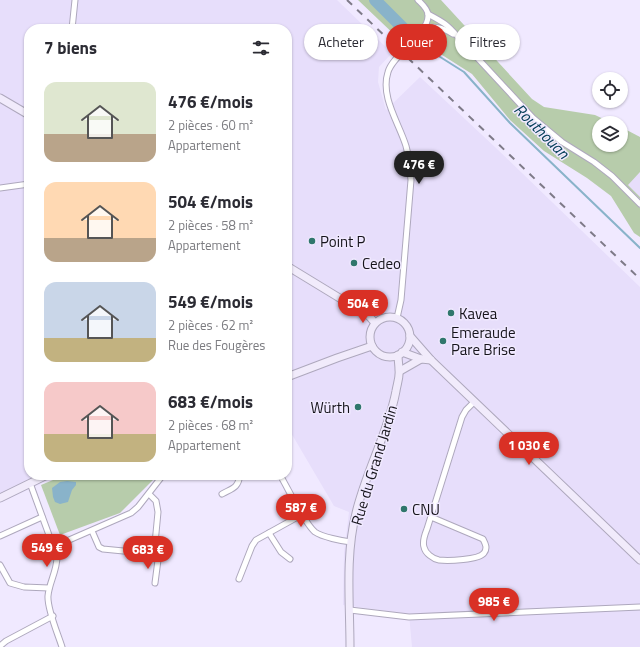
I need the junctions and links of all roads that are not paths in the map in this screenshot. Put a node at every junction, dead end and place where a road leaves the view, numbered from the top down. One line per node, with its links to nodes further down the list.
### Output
1 (75, 0): 4 (street)
2 (418, 0): 3 (street)
3 (428, 14): 5 (street); 6 (street)
4 (73, 24)
5 (425, 24)
6 (455, 33)
7 (395, 60): 15 (street)
8 (479, 60): 13 (street)
9 (0, 98): 10 (street)
10 (24, 112)
11 (24, 185): 12 (street)
12 (0, 188)
13 (640, 204)
14 (292, 269): 16 (street)
15 (397, 318): 16 (street); 17 (street)
16 (375, 322): 18 (street)
17 (410, 336): 19 (street); 21 (street)
18 (372, 346): 19 (street); 23 (street)
19 (400, 354): 20 (street); 22 (street, Rue du Grand Jardin)
20 (421, 358): 21 (street); 22 (street)
21 (431, 360): 24 (street)
22 (400, 371): 39 (street, Rue du Grand Jardin)
23 (292, 375)
24 (474, 402): 35 (street); 43 (street)
25 (36, 480): 29 (street)
26 (159, 480): 30 (street)
27 (239, 480): 31 (street)
28 (283, 480): 33 (street)
29 (30, 483): 32 (street); 34 (street)
30 (149, 494): 36 (street); 41 (street)
31 (222, 494)
32 (0, 498)
33 (303, 514): 37 (street); 39 (street)
34 (42, 517): 38 (street); 40 (street)
35 (431, 517): 35 (street)
36 (92, 530): 40 (street); 41 (street)
37 (269, 533): 42 (street); 45 (street)
38 (0, 536)
39 (351, 542): 49 (street, Rue du Grand Jardin)
40 (53, 547): 47 (street)
41 (154, 554): 46 (street)
42 (290, 559)
43 (640, 560)
44 (0, 565): 47 (street)
45 (239, 579)
46 (155, 582)
47 (49, 588): 50 (street)
48 (640, 607): 49 (street)
49 (350, 610): 53 (street, Rue du Grand Jardin)
50 (52, 616): 51 (street); 52 (street)
51 (0, 646)
52 (62, 647)
53 (350, 647)

